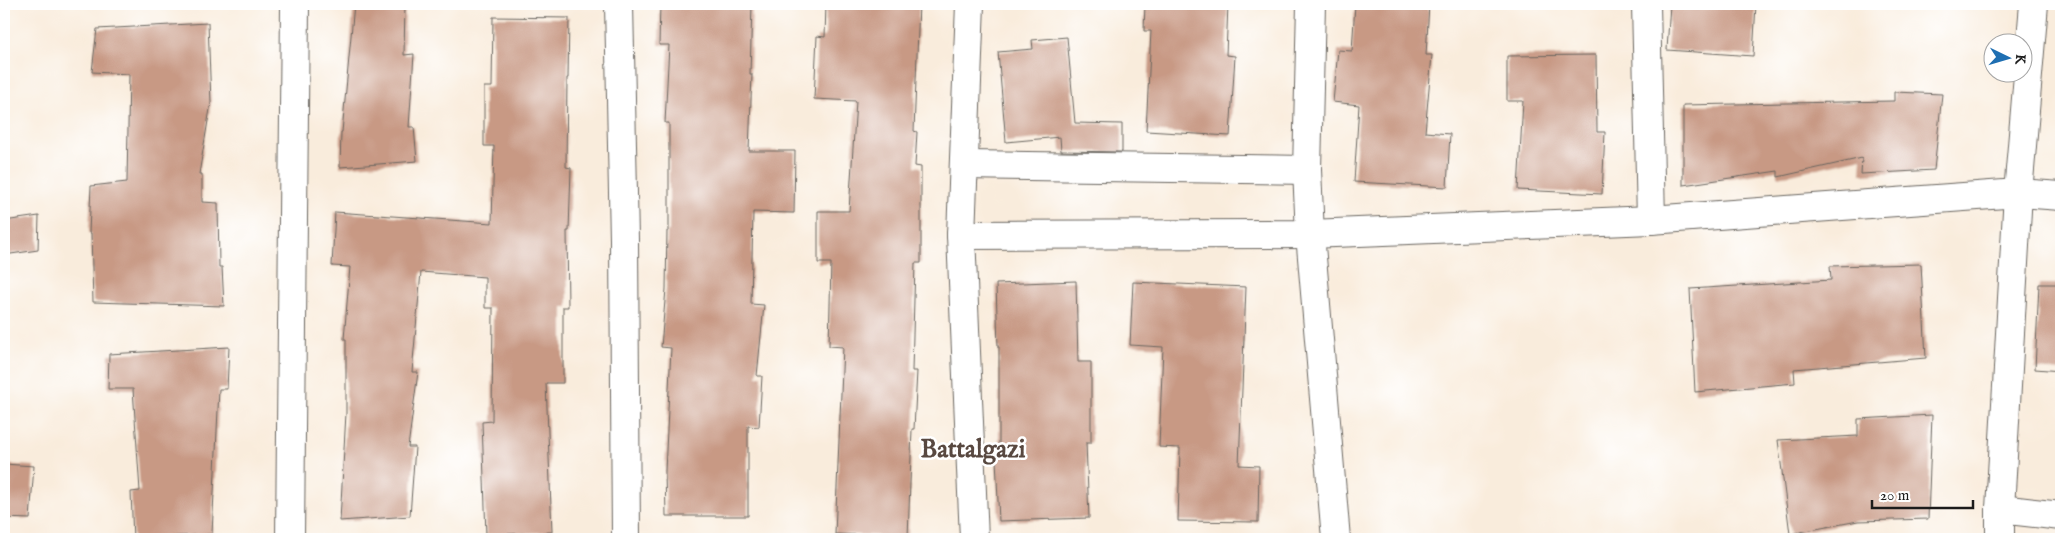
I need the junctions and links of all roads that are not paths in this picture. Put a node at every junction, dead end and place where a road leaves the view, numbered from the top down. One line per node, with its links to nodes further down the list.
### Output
1 (295, 4): 16 (street)
2 (619, 4): 17 (street)
3 (970, 4): 7 (street)
4 (1310, 4): 8 (street)
5 (1646, 4): 11 (street)
6 (2034, 4): 9 (street)
7 (964, 165): 8 (street); 13 (street)
8 (1307, 170): 12 (street)
9 (2018, 193): 10 (street); 11 (street); 14 (street)
10 (2061, 196)
11 (1651, 220): 12 (street)
12 (1310, 234): 13 (street); 19 (street)
13 (961, 235): 18 (street)
14 (2000, 509): 15 (street); 20 (street)
15 (2061, 516)
16 (290, 539)
17 (626, 539)
18 (974, 539)
19 (1336, 539)
20 (2000, 539)

